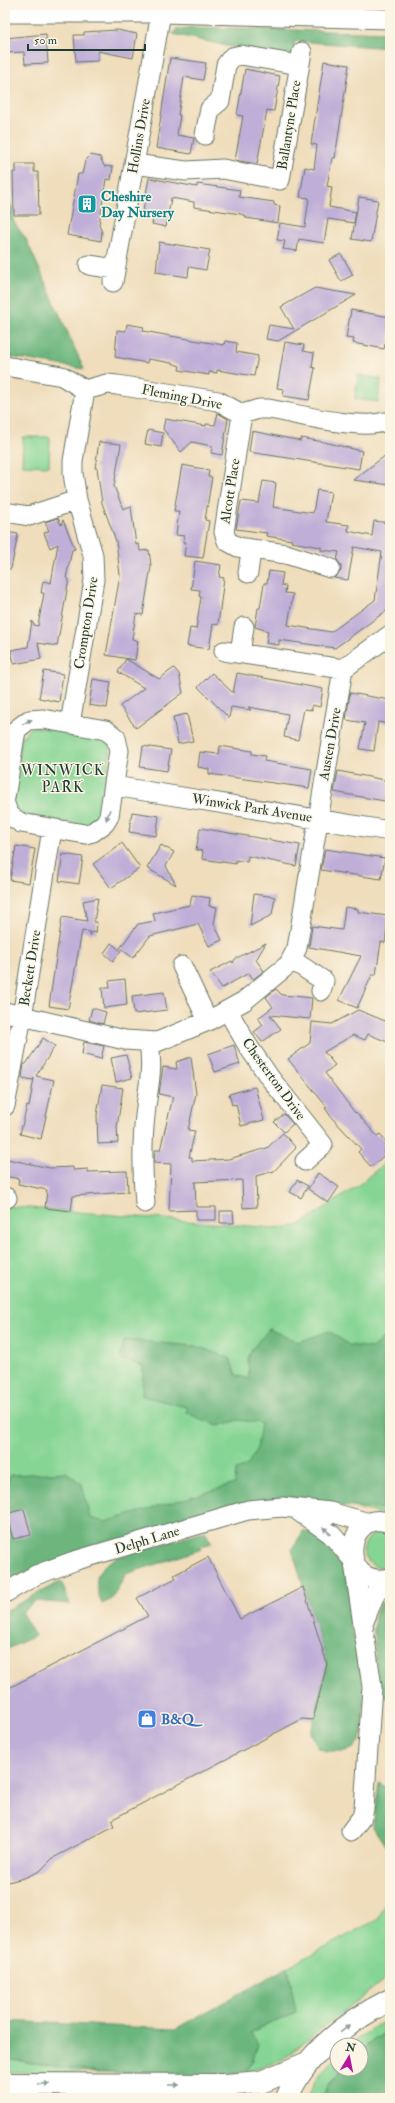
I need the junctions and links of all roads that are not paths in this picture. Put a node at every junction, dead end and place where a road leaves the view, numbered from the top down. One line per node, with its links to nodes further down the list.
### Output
1 (161, 13): 2 (street); 3 (street); 5 (street, Hollins Drive)
2 (5, 14)
3 (390, 19)
4 (205, 135): 5 (street, Ballantyne Place)
5 (134, 164): 6 (street, Hollins Drive)
6 (89, 265)
7 (5, 369): 8 (street)
8 (85, 390): 9 (street, Fleming Drive); 11 (street, Crompton Drive)
9 (242, 414): 10 (street, Fleming Drive); 13 (street, Alcott Place)
10 (388, 421)
11 (77, 500): 12 (street); 19 (street, Crompton Drive)
12 (5, 512)
13 (251, 550): 14 (street, Alcott Place); 15 (street)
14 (330, 568)
15 (248, 573)
16 (244, 626): 18 (street)
17 (387, 644): 18 (street)
18 (343, 669): 24 (street, Austen Drive)
19 (70, 724): 20 (street, one-way to 19); 21 (street)
20 (7, 769): 22 (street)
21 (114, 786): 24 (street, Winwick Park Avenue); 25 (street, one-way to 25)
22 (5, 798)
23 (5, 804): 25 (street)
24 (317, 819): 26 (street, Winwick Park Avenue); 27 (street)
25 (52, 829): 31 (street, Beckett Drive)
26 (390, 831)
27 (292, 960): 29 (street); 30 (street)
28 (181, 964): 32 (street)
29 (325, 982)
30 (228, 1012): 32 (street); 35 (street, Chesterton Drive)
31 (13, 1014): 33 (street); 34 (street, Beckett Drive)
32 (208, 1021): 33 (street)
33 (149, 1043): 36 (street)
34 (5, 1106)
35 (305, 1160)
36 (145, 1203)
37 (295, 1509): 38 (street, Delph Lane); 40 (street, one-way to 37); 42 (street, Delph Lane)
38 (369, 1523): 39 (street, Delph Lane); 40 (street)
39 (390, 1523)
40 (354, 1561): 41 (street); 43 (street)
41 (389, 1579): 43 (street)
42 (5, 1593)
43 (363, 1624): 44 (street)
44 (351, 1831)
45 (390, 2000): 46 (highway, one-way to 45)
46 (305, 2064): 47 (highway, one-way to 46); 48 (highway)
47 (5, 2084)
48 (286, 2098)

